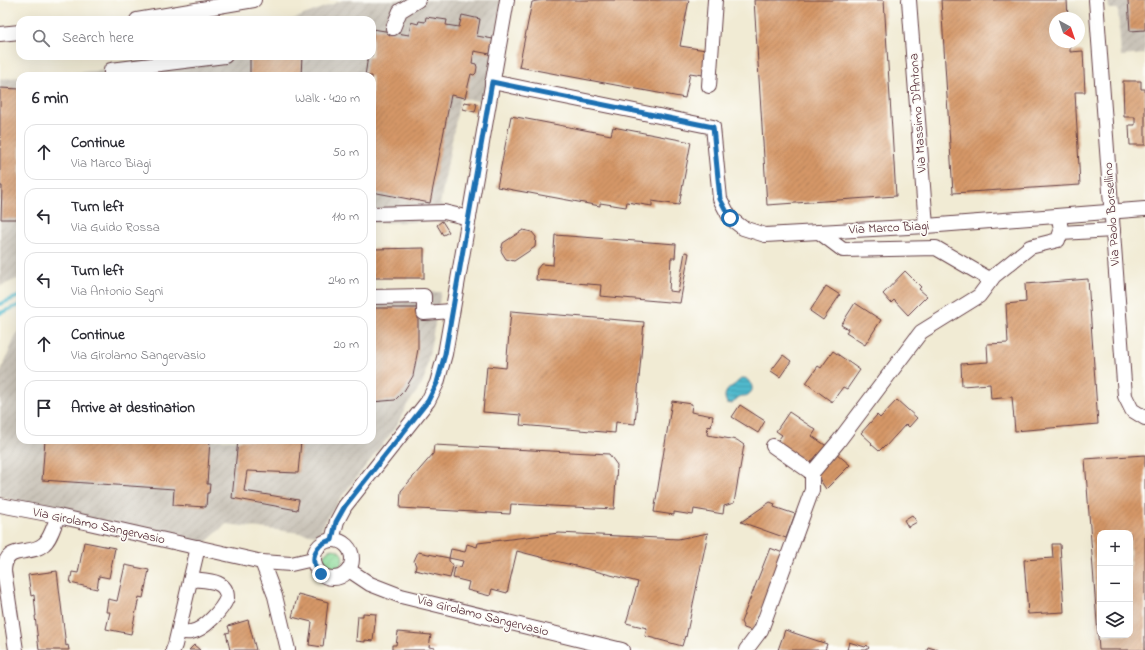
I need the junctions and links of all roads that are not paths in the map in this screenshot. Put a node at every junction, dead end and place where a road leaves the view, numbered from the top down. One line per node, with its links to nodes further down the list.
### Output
1 (254, 0): 7 (street)
2 (418, 0): 8 (street)
3 (507, 0): 13 (street)
4 (715, 0): 14 (street)
5 (909, 0): 20 (street, Via Massimo D'Antona)
6 (1096, 0): 16 (street, Via Paolo Borsellino)
7 (160, 16)
8 (393, 28)
9 (16, 32): 10 (street)
10 (0, 34)
11 (192, 60): 12 (street)
12 (111, 72)
13 (492, 82): 19 (street); 22 (street, Via Marco Biagi)
14 (709, 86)
15 (1145, 210): 16 (street, Via Marco Biagi)
16 (1112, 212): 18 (street, Via Marco Biagi); 21 (street, Via Paolo Borsellino)
17 (376, 214): 19 (street)
18 (1059, 216): 20 (street, Via Marco Biagi); 23 (street)
19 (469, 218): 26 (street)
20 (926, 226): 22 (street, Via Marco Biagi)
21 (1113, 230): 23 (street); 27 (street, Via Paolo Borsellino)
22 (820, 232): 24 (street)
23 (1061, 233): 24 (street)
24 (991, 280): 29 (street)
25 (376, 297): 26 (street)
26 (452, 311): 32 (street)
27 (1145, 418)
28 (773, 446): 29 (street)
29 (812, 473): 45 (street)
30 (0, 505): 31 (street, Via Girolamo Sangervasio)
31 (58, 516): 33 (street, Via Girolamo Sangervasio); 41 (street)
32 (332, 540): 34 (street); 37 (street)
33 (198, 547): 35 (street, Via Girolamo Sangervasio); 38 (street)
34 (313, 559): 36 (street, Via Girolamo Sangervasio); 37 (street)
35 (262, 562): 36 (street, Via Girolamo Sangervasio); 39 (street)
36 (281, 564): 39 (street)
37 (349, 570): 44 (street, Via Girolamo Sangervasio)
38 (190, 579): 40 (street); 40 (street)
39 (274, 596): 43 (street)
40 (179, 631): 42 (street)
41 (16, 650)
42 (173, 650)
43 (288, 650)
44 (622, 650)
45 (746, 650)

